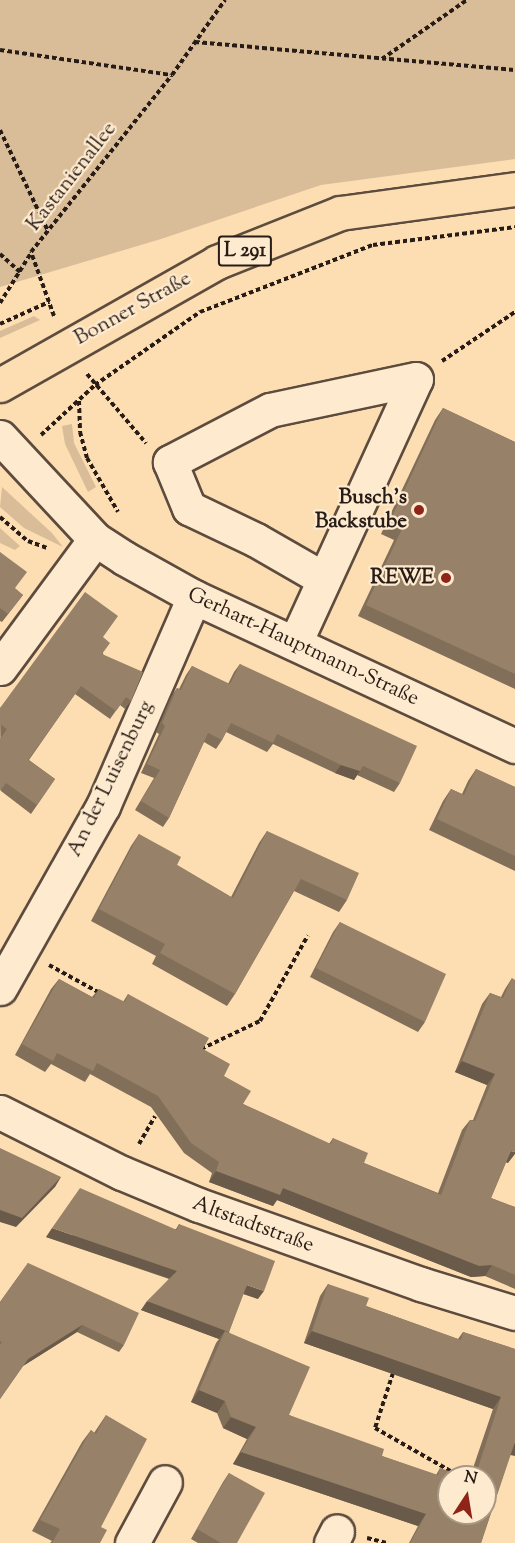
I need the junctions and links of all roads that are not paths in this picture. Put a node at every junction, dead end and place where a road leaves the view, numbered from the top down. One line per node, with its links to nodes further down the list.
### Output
1 (515, 189): 2 (main road, Bonner Straße / L 291)
2 (0, 385)
3 (8, 447): 4 (street, Gerhart-Hauptmann-Straße)
4 (95, 539): 6 (street, Gerhart-Hauptmann-Straße); 8 (street)
5 (322, 578): 5 (street); 7 (street)
6 (194, 597): 7 (street, Gerhart-Hauptmann-Straße); 10 (street, An der Luisenburg)
7 (295, 643): 9 (street, Gerhart-Hauptmann-Straße)
8 (0, 668)
9 (515, 746)
10 (0, 988)
11 (0, 1112): 12 (street, Altstadtstraße)
12 (515, 1313)
13 (165, 1482): 14 (street)
14 (132, 1543)

